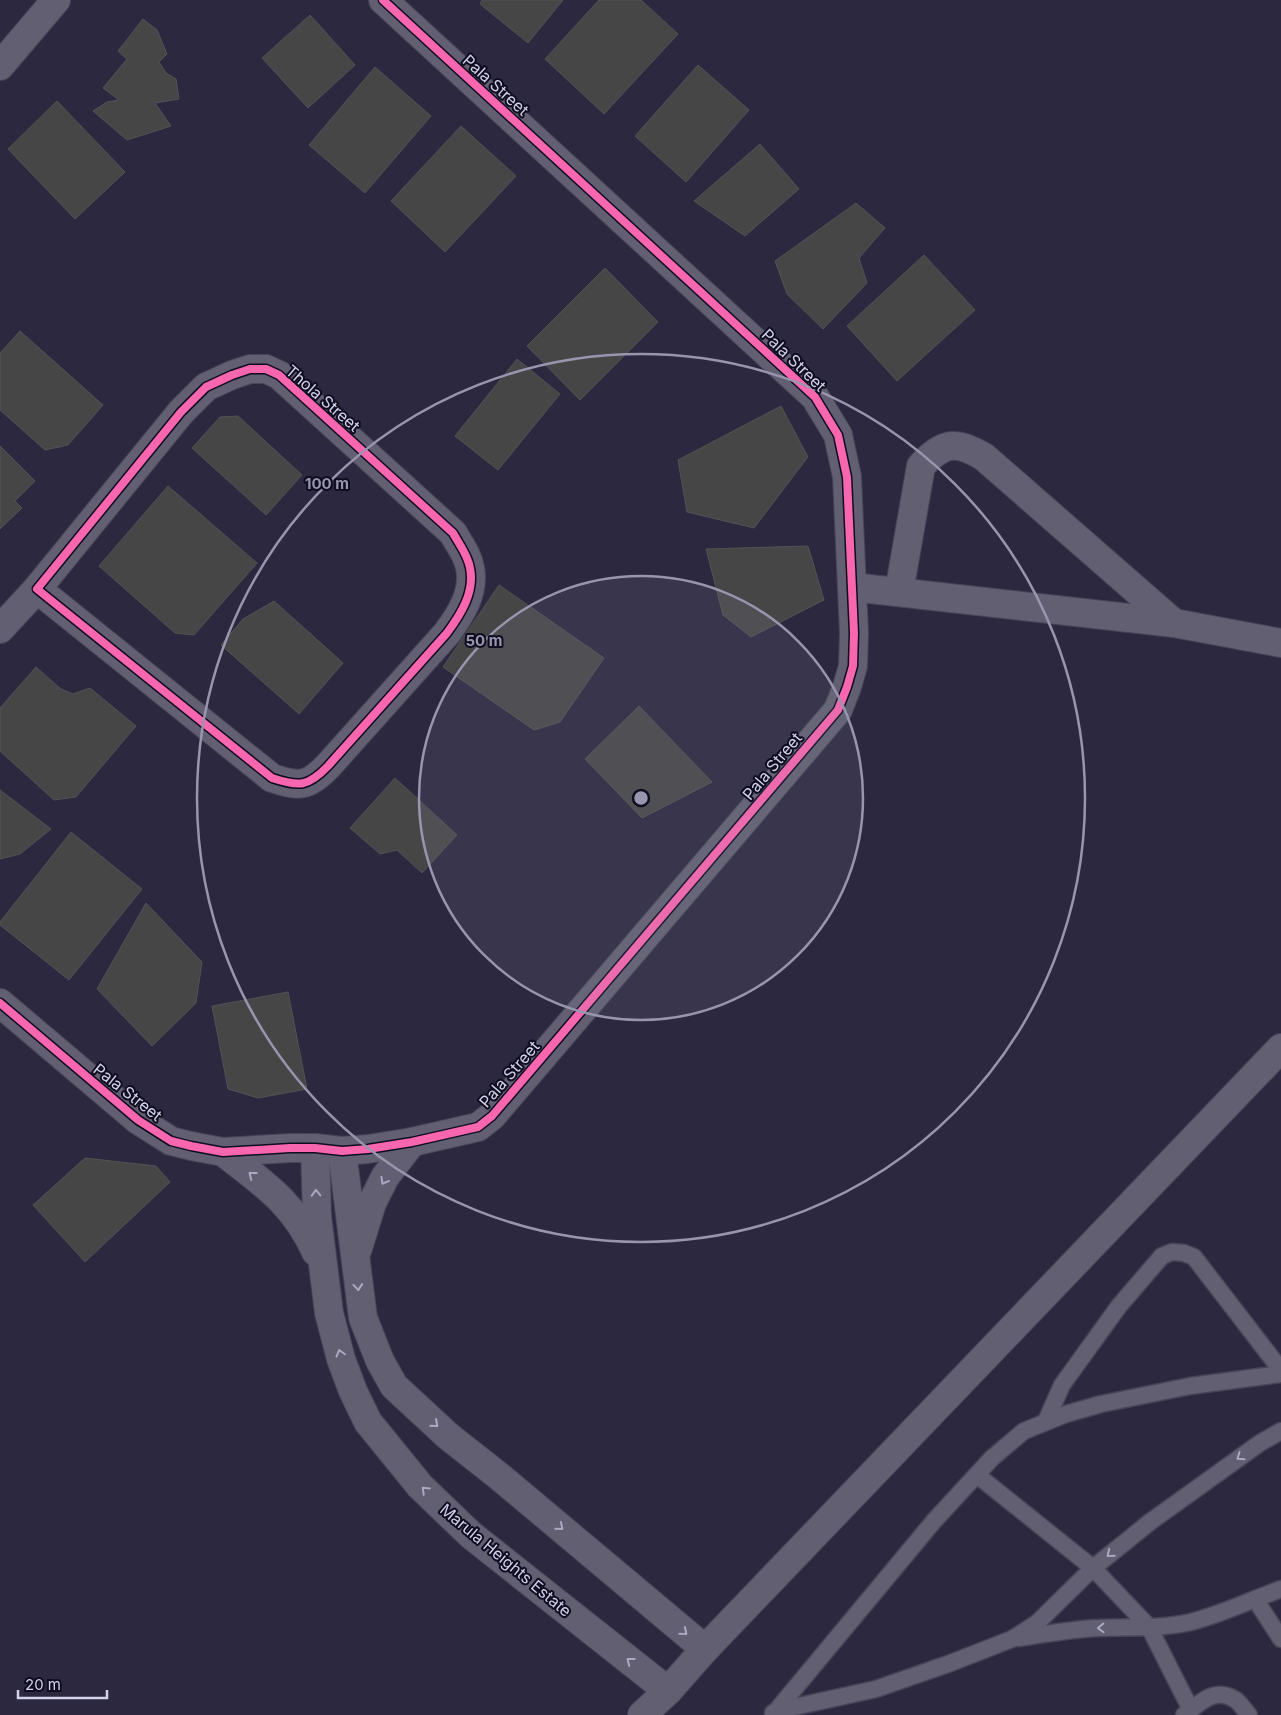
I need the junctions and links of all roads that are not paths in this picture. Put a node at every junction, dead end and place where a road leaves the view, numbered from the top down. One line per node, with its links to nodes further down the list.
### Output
1 (56, 0): 3 (street)
2 (383, 0): 4 (street, Pala Street)
3 (0, 66)
4 (852, 587): 6 (street); 12 (street, Pala Street)
5 (37, 589): 5 (street, Thola Street); 8 (street, Thola Street)
6 (899, 592): 7 (street); 7 (street)
7 (1174, 623): 9 (street)
8 (0, 629)
9 (1281, 643)
10 (0, 1003): 15 (street, Pala Street)
11 (1281, 1048): 29 (street)
12 (412, 1142): 14 (street, Pala Street); 16 (street, one-way to 16)
13 (315, 1148): 14 (street, Pala Street); 15 (street, Pala Street); 17 (street, Marula Heights Estate, one-way to 13)
14 (342, 1151): 16 (street)
15 (223, 1152): 17 (street, one-way to 15)
16 (355, 1258): 29 (street, one-way to 29)
17 (323, 1268): 30 (street, Marula Heights Estate, one-way to 17)
18 (1281, 1370): 20 (lane)
19 (1281, 1374): 20 (lane)
20 (1046, 1421): 22 (lane)
21 (1281, 1431): 23 (lane, one-way to 23)
22 (977, 1475): 23 (lane); 32 (lane)
23 (1093, 1568): 26 (lane); 27 (lane)
24 (1281, 1589): 25 (lane)
25 (1255, 1599): 26 (lane); 28 (lane)
26 (1149, 1627): 27 (lane, one-way to 27); 31 (lane)
27 (1012, 1639): 32 (lane)
28 (1281, 1639)
29 (705, 1649): 30 (street)
30 (668, 1691): 33 (street)
31 (1187, 1712): 34 (lane)
32 (774, 1713)
33 (642, 1715)
34 (1249, 1715)

